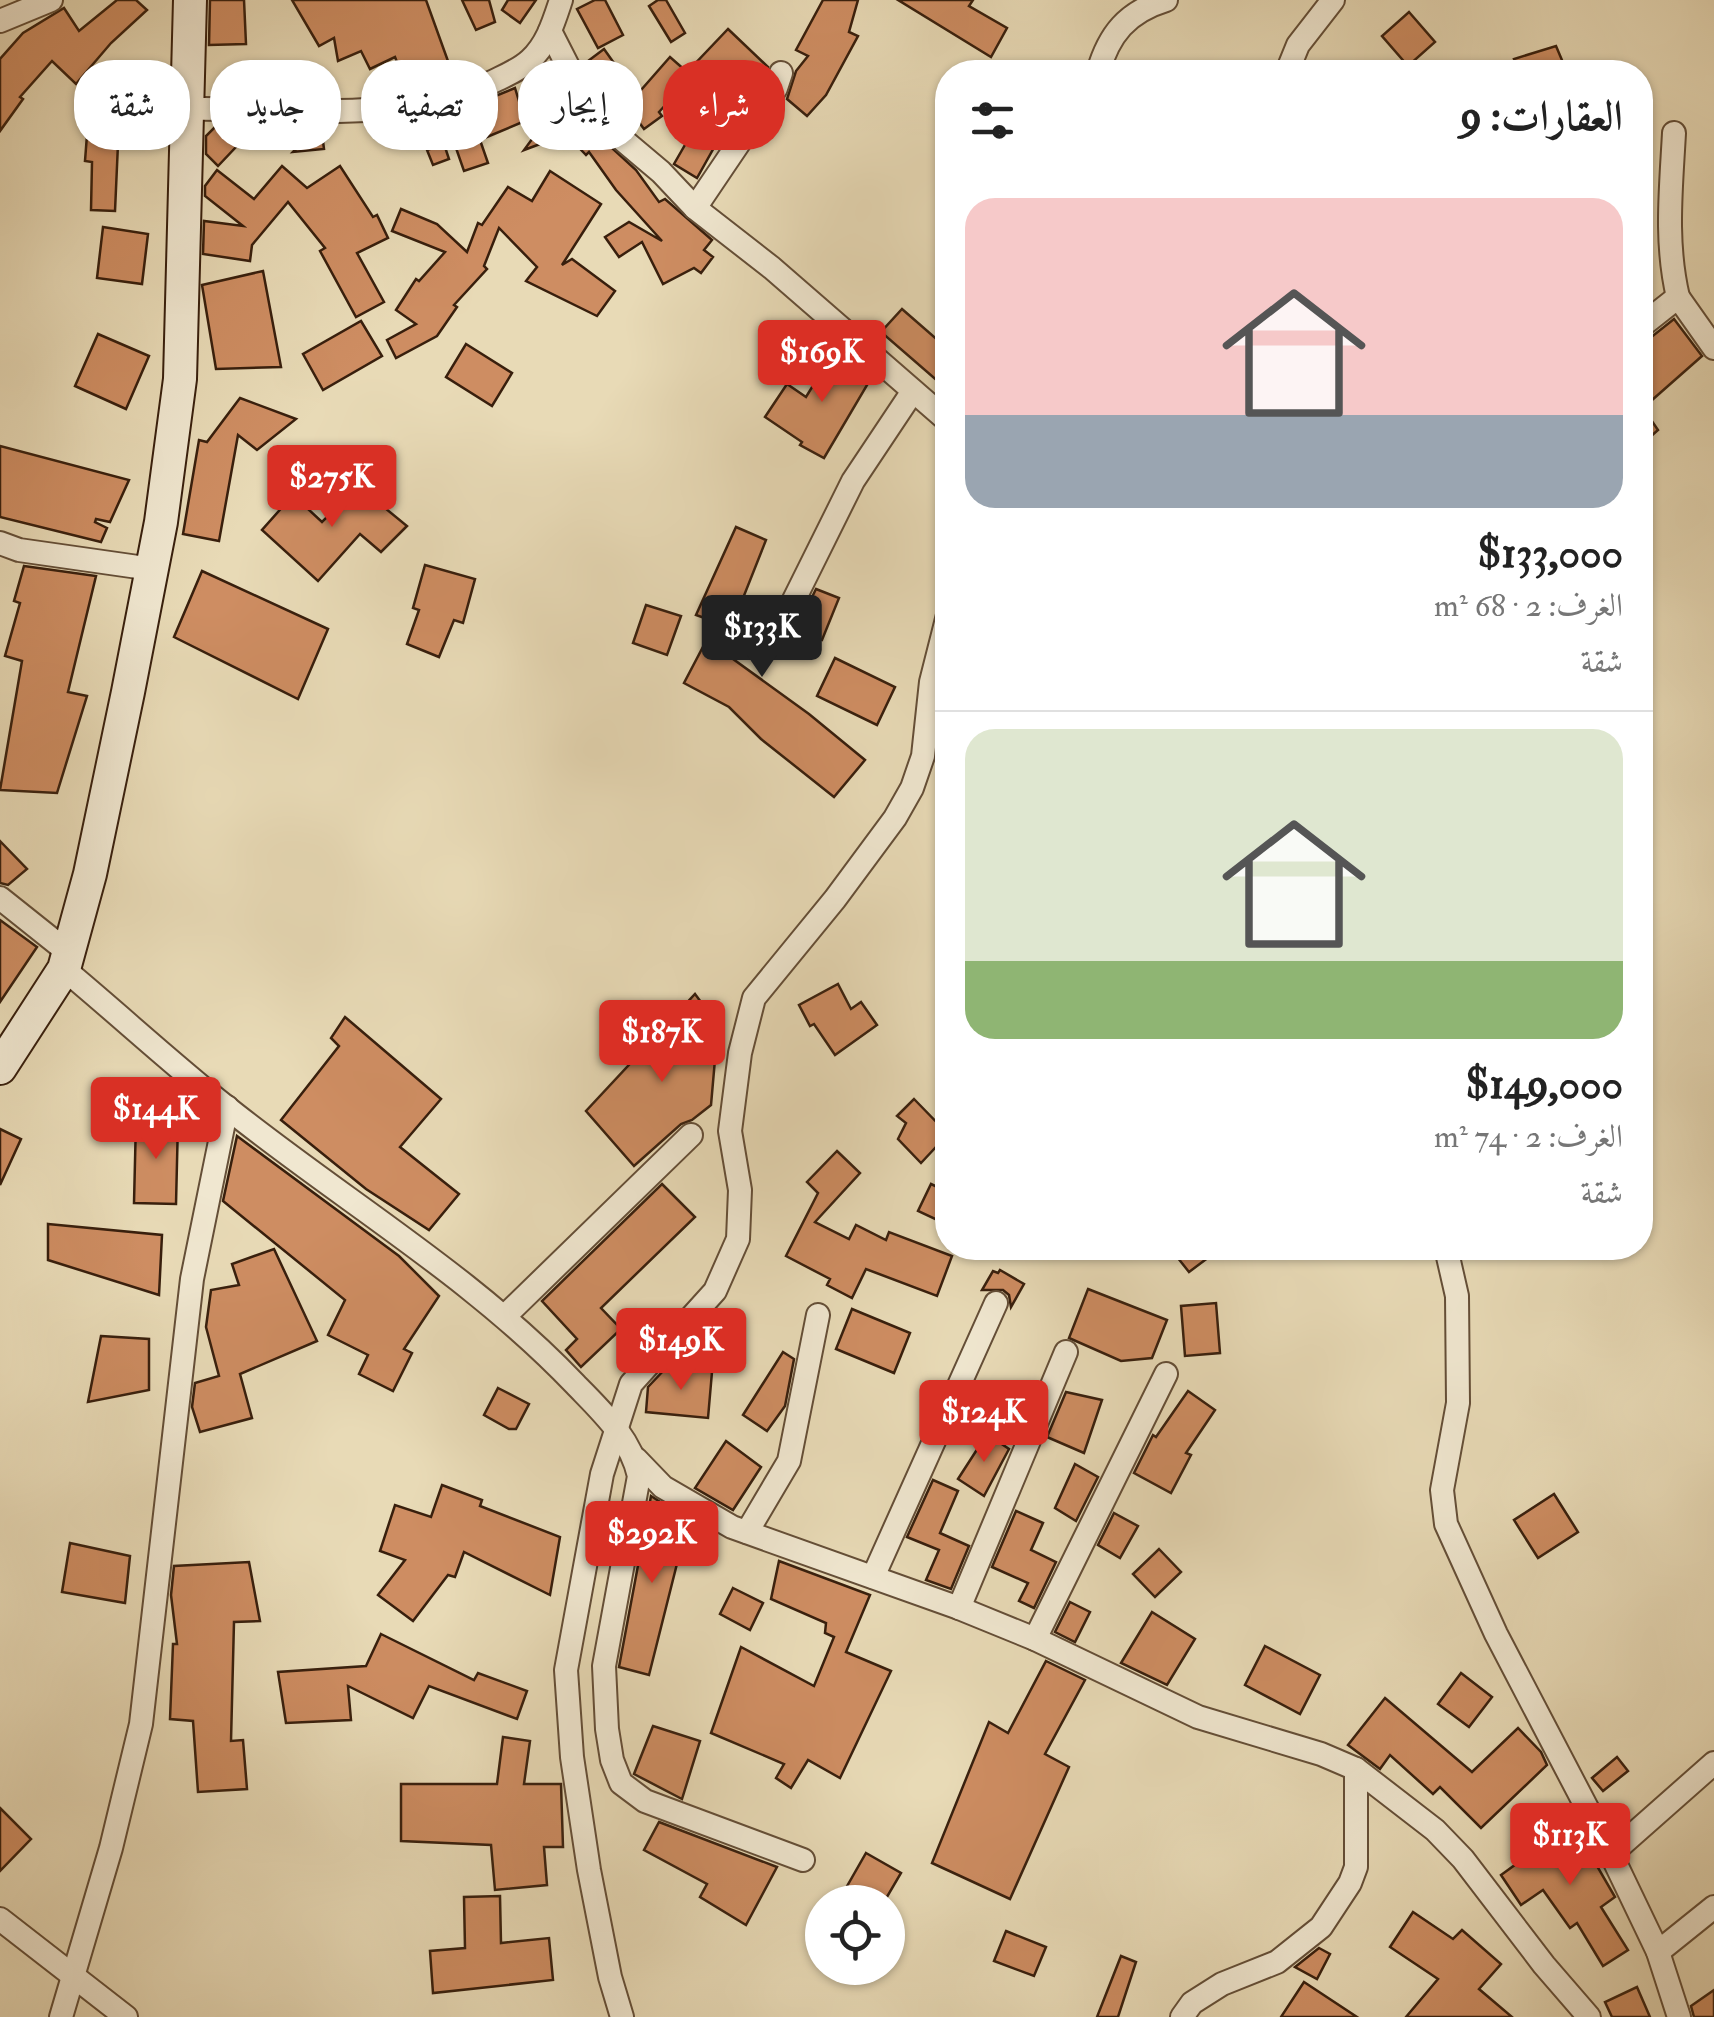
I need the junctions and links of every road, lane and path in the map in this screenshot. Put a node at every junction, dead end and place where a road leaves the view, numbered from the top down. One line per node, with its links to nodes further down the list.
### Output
1 (51, 0): 6 (street)
2 (190, 0): 8 (main road)
3 (561, 0): 7 (street)
4 (1166, 0): 9 (street)
5 (1333, 0): 10 (street)
6 (0, 21)
7 (550, 31): 11 (street); 15 (street)
8 (189, 60)
9 (1103, 60)
10 (1292, 60)
11 (190, 109)
12 (1674, 132): 16 (street)
13 (187, 150): 22 (main road)
14 (734, 150): 15 (street)
15 (695, 208): 19 (street)
16 (1678, 297): 17 (street); 18 (street)
17 (1653, 316)
18 (1714, 348)
19 (913, 390): 20 (street); 23 (street)
20 (935, 409)
21 (0, 543): 22 (street)
22 (152, 569): 26 (main road)
23 (776, 634)
24 (935, 666): 36 (street)
25 (0, 898): 26 (street)
26 (67, 961): 27 (main road); 28 (street)
27 (0, 1068)
28 (227, 1107): 33 (street); 49 (street)
29 (690, 1135): 33 (street)
30 (1449, 1260): 44 (street)
31 (996, 1303): 39 (street)
32 (818, 1315): 38 (street)
33 (506, 1316): 36 (street)
34 (1066, 1352): 40 (street)
35 (1166, 1374): 41 (street)
36 (616, 1427): 37 (street); 52 (street)
37 (635, 1458): 38 (street); 45 (street)
38 (747, 1532): 39 (street)
39 (873, 1577): 40 (street)
40 (959, 1608): 41 (street)
41 (1035, 1639): 43 (street)
42 (1714, 1763): 44 (street)
43 (1356, 1769): 53 (street); 54 (street)
44 (1611, 1854): 48 (street)
45 (803, 1860)
46 (1714, 1907): 48 (street)
47 (0, 1919): 49 (street)
48 (1658, 1952): 55 (street)
49 (72, 1972): 50 (street); 51 (street)
50 (61, 2017)
51 (126, 2017)
52 (622, 2017)
53 (1182, 2017)
54 (1590, 2017)
55 (1679, 2017)

